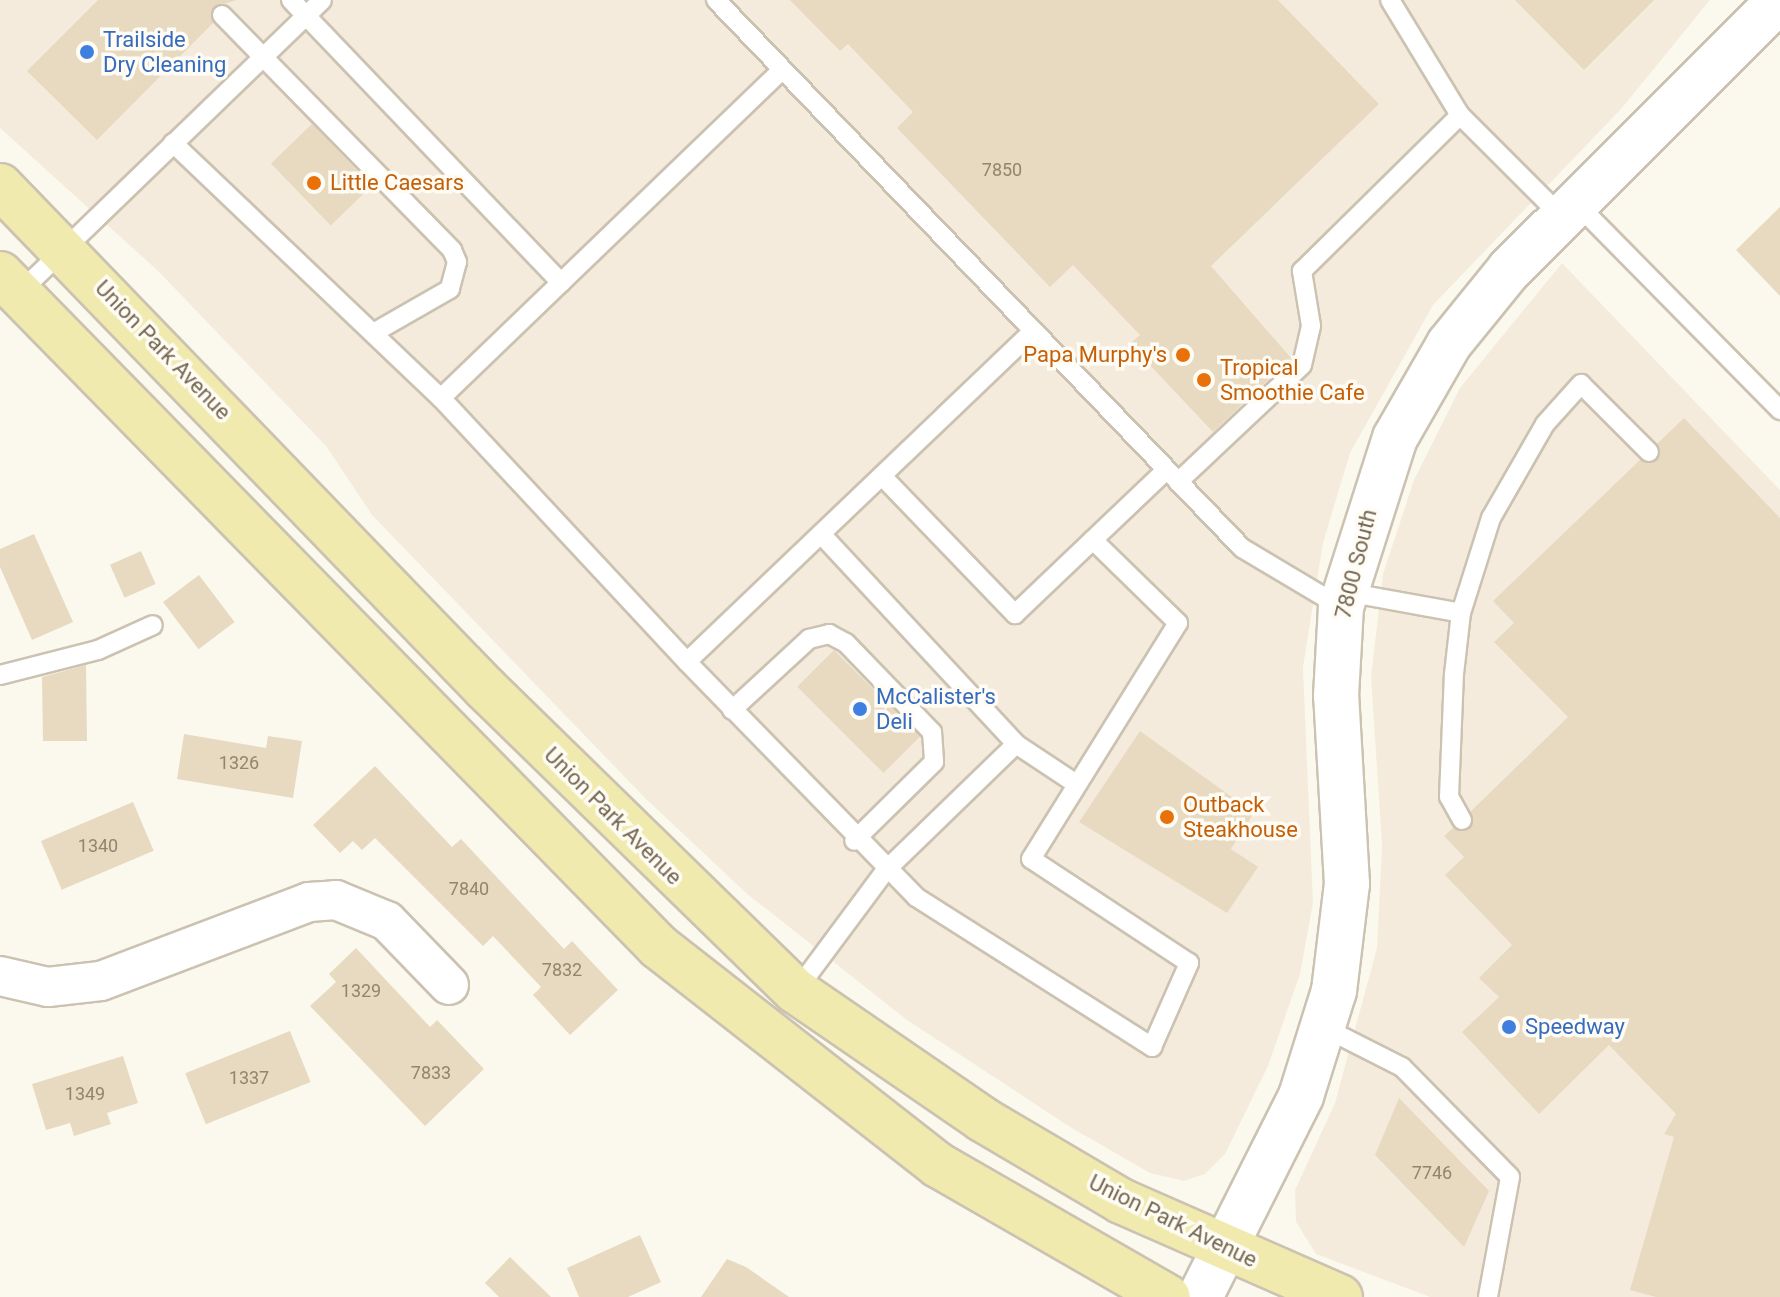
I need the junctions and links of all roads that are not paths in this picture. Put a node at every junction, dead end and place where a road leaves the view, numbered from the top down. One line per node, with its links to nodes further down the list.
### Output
1 (291, 0): 7 (lane)
2 (322, 0): 7 (lane)
3 (716, 0): 9 (lane)
4 (1390, 0): 10 (lane)
5 (1778, 5): 13 (main road, 7800 South)
6 (222, 15): 8 (lane)
7 (306, 16): 8 (lane); 16 (lane)
8 (264, 58): 11 (lane); 17 (lane)
9 (782, 70): 16 (lane); 18 (lane)
10 (1460, 115): 13 (lane); 23 (lane)
11 (173, 143): 14 (lane); 17 (lane)
12 (0, 186): 14 (main road, Union Park Avenue)
13 (1569, 210): 20 (lane); 26 (main road, 7800 South)
14 (64, 249): 15 (lane); 40 (main road, Union Park Avenue)
15 (10, 283): 37 (main road)
16 (561, 283): 19 (lane)
17 (375, 332): 19 (lane)
18 (1032, 332): 22 (lane); 23 (lane)
19 (441, 398): 29 (lane)
20 (1780, 410)
21 (1649, 452): 27 (lane)
22 (882, 476): 24 (lane); 25 (lane)
23 (1172, 476): 25 (lane); 26 (lane)
24 (821, 534): 29 (lane); 32 (lane)
25 (1093, 540): 33 (lane)
26 (1342, 599): 27 (lane); 41 (main road, 7800 South)
27 (1461, 613): 34 (lane)
28 (153, 625): 30 (lane)
29 (687, 662): 31 (lane)
30 (0, 675)
31 (732, 710): 35 (lane); 35 (lane)
32 (1016, 744): 33 (lane); 36 (lane)
33 (1075, 783): 36 (lane)
34 (1462, 820)
35 (854, 841): 36 (lane)
36 (885, 871): 40 (lane)
37 (624, 911): 40 (main road); 43 (main road)
38 (0, 976): 39 (street)
39 (449, 985)
40 (796, 991): 42 (main road, Union Park Avenue)
41 (1325, 1028): 42 (main road, 7800 South); 46 (lane)
42 (1228, 1248): 44 (main road, 7800 South); 45 (main road, Union Park Avenue)
43 (1168, 1297)
44 (1200, 1297)
45 (1340, 1297)
46 (1488, 1297)

